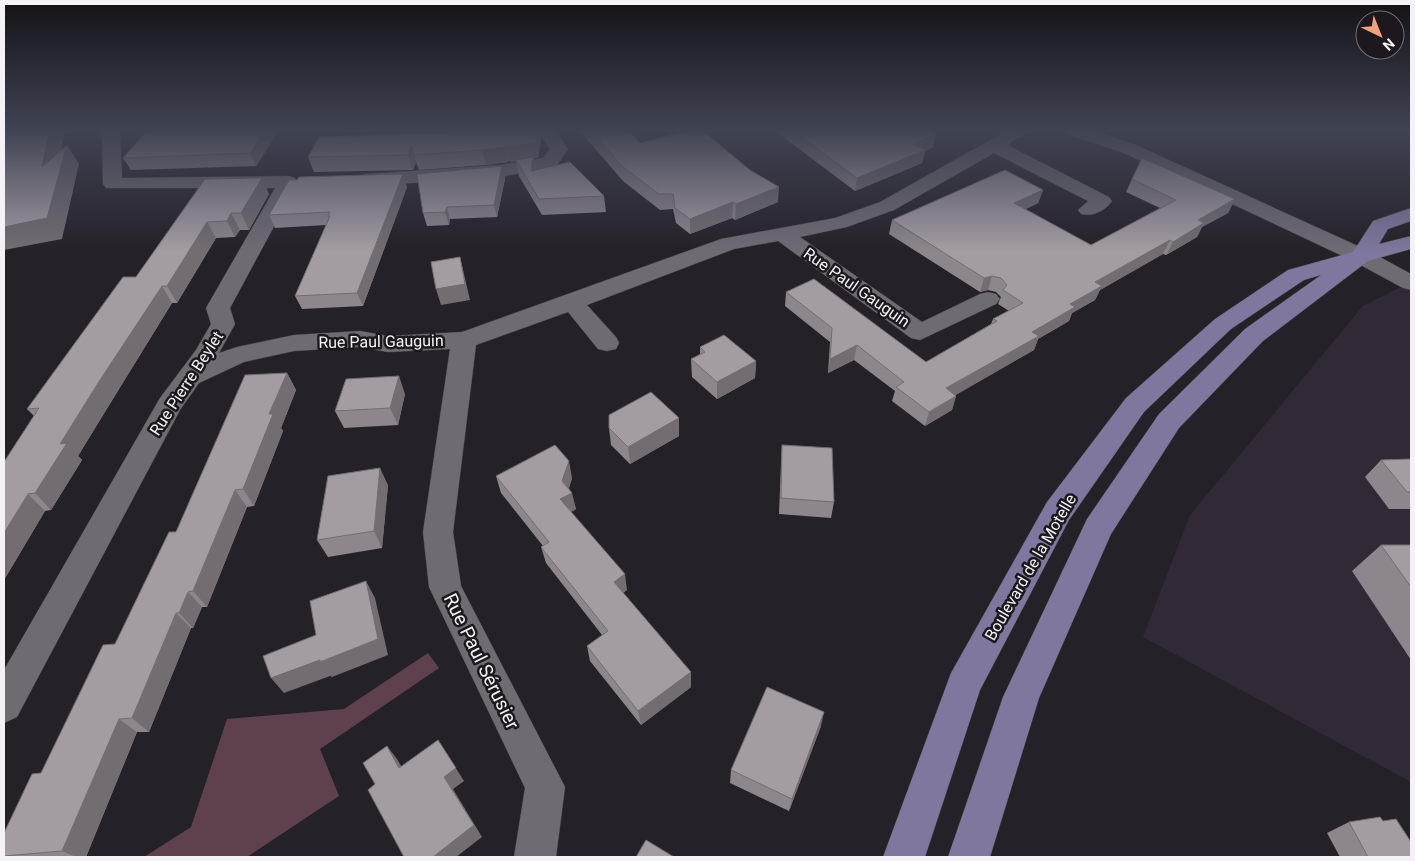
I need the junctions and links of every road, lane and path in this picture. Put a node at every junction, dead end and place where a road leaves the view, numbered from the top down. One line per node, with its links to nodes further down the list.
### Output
1 (112, 170): 8 (street)
2 (505, 170): 6 (street)
3 (952, 170): 11 (street, Rue Paul Gauguin)
4 (1042, 170): 9 (street)
5 (1176, 170): 13 (street)
6 (347, 180)
7 (308, 181): 8 (street)
8 (288, 182): 19 (street, Rue Pierre Beylet)
9 (1088, 210)
10 (1411, 214): 13 (main road, Boulevard de la Motelle)
11 (780, 233): 15 (street, Rue Paul Gauguin); 16 (street, Rue Paul Gauguin)
12 (1411, 242): 13 (main road, Boulevard de la Motelle)
13 (1361, 256): 14 (street); 22 (main road, Boulevard de la Motelle); 23 (main road, Boulevard de la Motelle)
14 (1411, 283)
15 (988, 299)
16 (572, 302): 17 (street, Rue Paul Gauguin); 18 (street)
17 (464, 340): 19 (street, Rue Paul Gauguin); 21 (street, Rue Paul Sérusier)
18 (607, 343)
19 (189, 377): 20 (street, Rue Pierre Beylet)
20 (4, 705)
21 (535, 857)
22 (904, 857)
23 (969, 857)

